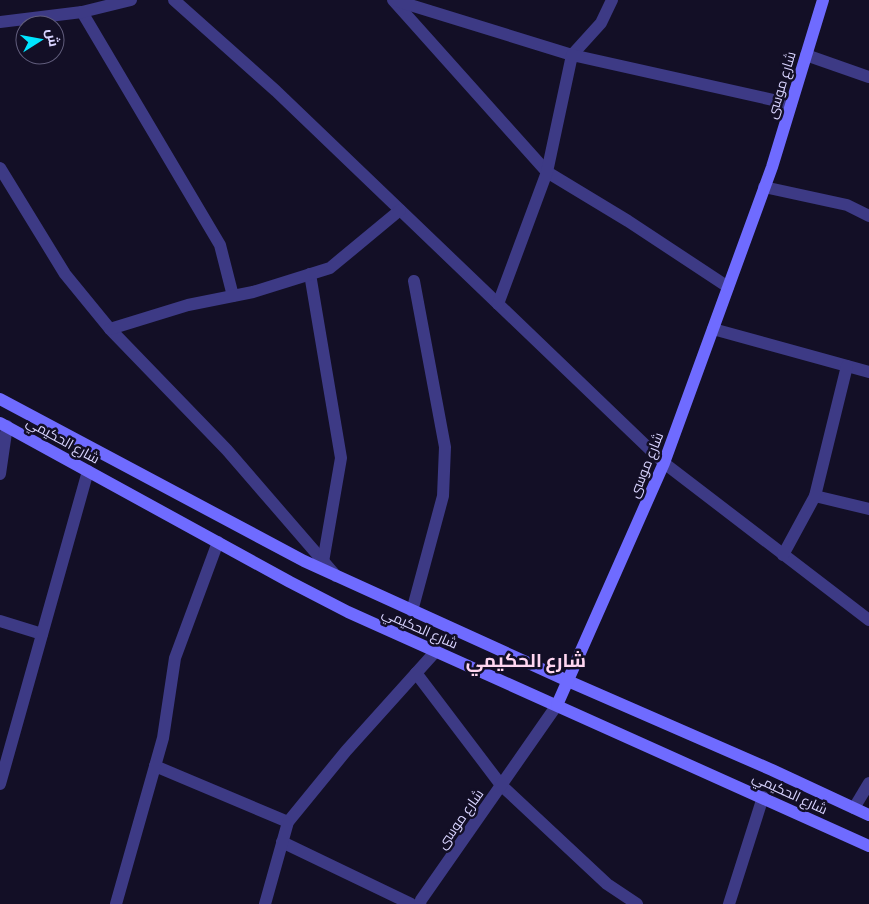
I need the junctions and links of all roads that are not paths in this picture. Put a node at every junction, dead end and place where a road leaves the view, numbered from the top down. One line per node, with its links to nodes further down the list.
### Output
1 (131, 0): 6 (street)
2 (174, 0): 15 (street)
3 (393, 0): 8 (street); 13 (street)
4 (612, 0): 8 (street)
5 (822, 0): 9 (street, شارع موسى)
6 (82, 12): 7 (street); 20 (street)
7 (0, 22)
8 (572, 55): 11 (street); 13 (street)
9 (806, 55): 10 (street); 11 (street, شارع موسى)
10 (869, 77)
11 (791, 104): 14 (street, شارع موسى)
12 (0, 168): 22 (street)
13 (547, 172): 19 (street); 21 (street)
14 (764, 187): 16 (street); 19 (street, شارع موسى)
15 (400, 210): 17 (street); 21 (street)
16 (869, 216)
17 (310, 274): 20 (street); 35 (street)
18 (414, 281): 37 (street)
19 (728, 287): 23 (street, شارع موسى)
20 (233, 296): 22 (street)
21 (498, 304): 28 (street)
22 (110, 329): 35 (street)
23 (713, 329): 24 (street); 28 (street, شارع موسى)
24 (847, 366): 25 (street); 31 (street)
25 (869, 372)
26 (0, 399): 36 (street, شارع الحكيمي)
27 (4, 425): 29 (street, شارع الحكيمي); 30 (street)
28 (664, 463): 34 (street); 43 (street, شارع موسى)
29 (88, 471): 33 (street, شارع الحكيمي); 40 (street)
30 (0, 474)
31 (815, 496): 32 (street); 34 (street)
32 (869, 509)
33 (218, 542): 41 (street, شارع الحكيمي); 46 (street)
34 (783, 555): 38 (street)
35 (324, 562): 36 (street)
36 (336, 576): 37 (street, شارع الحكيمي)
37 (412, 611): 43 (street, شارع الحكيمي)
38 (869, 620)
39 (0, 621): 40 (street)
40 (42, 634): 45 (street)
41 (436, 651): 42 (street); 44 (street, شارع الحكيمي)
42 (416, 673): 49 (street); 53 (street)
43 (568, 681): 44 (street, شارع موسى); 51 (street, شارع الحكيمي)
44 (557, 705): 49 (street, شارع موسى); 50 (street, شارع الحكيمي)
45 (6, 742): 48 (street)
46 (155, 766): 53 (street); 56 (street)
47 (869, 783): 51 (street)
48 (0, 784)
49 (501, 785): 59 (street, شارع موسى); 60 (street)
50 (763, 797): 55 (street, شارع الحكيمي); 61 (street)
51 (854, 808): 52 (street, شارع الحكيمي)
52 (869, 815)
53 (288, 822): 54 (street)
54 (282, 842): 57 (street); 58 (street)
55 (869, 846)
56 (116, 904)
57 (265, 904)
58 (411, 904)
59 (420, 904)
60 (637, 904)
61 (729, 904)

